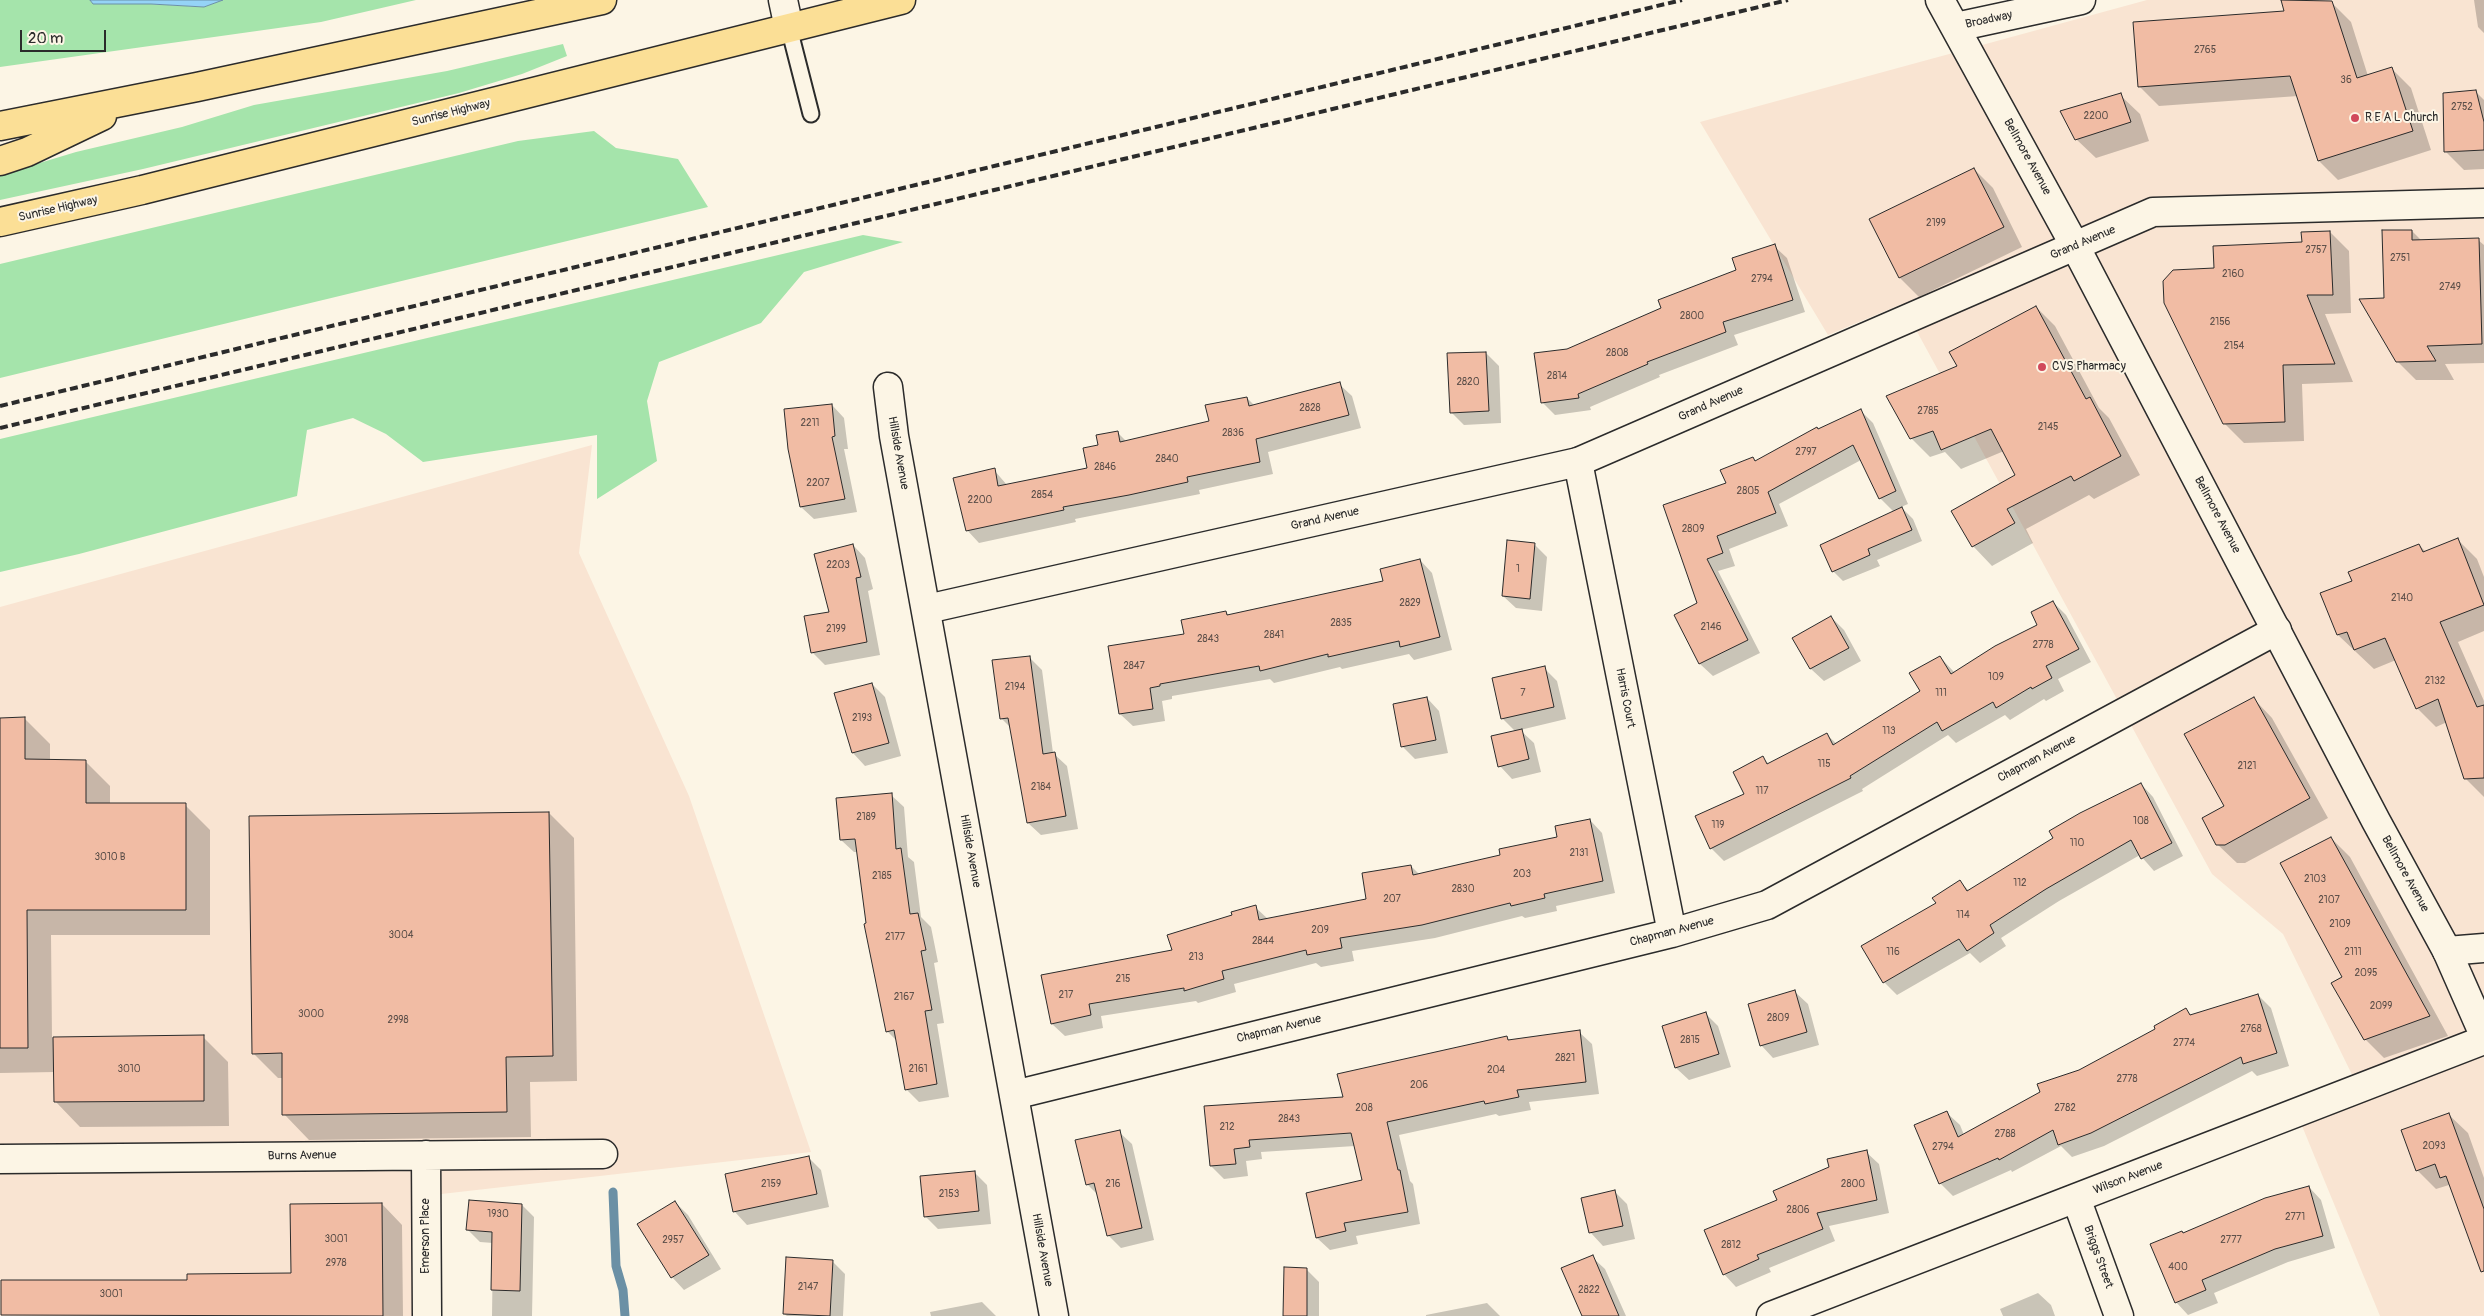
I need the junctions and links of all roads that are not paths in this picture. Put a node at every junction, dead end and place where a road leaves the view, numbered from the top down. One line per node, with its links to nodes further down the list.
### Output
1 (602, 0): 8 (highway)
2 (783, 0): 7 (street)
3 (901, 0): 7 (highway, Sunrise Highway)
4 (1940, 0): 6 (street, Bellmore Avenue)
5 (2081, 0): 6 (street, Broadway)
6 (1956, 27): 14 (street, Bellmore Avenue)
7 (789, 28): 9 (lane); 13 (highway, Sunrise Highway)
8 (137, 99): 10 (highway); 11 (highway)
9 (811, 114)
10 (0, 126)
11 (0, 161)
12 (2484, 203): 14 (street, Grand Avenue)
13 (0, 222)
14 (2076, 246): 16 (street, Grand Avenue); 18 (street, Bellmore Avenue)
15 (888, 386): 17 (street, Hillside Avenue)
16 (1578, 462): 17 (street, Grand Avenue); 19 (street, Harris Court)
17 (927, 609): 24 (street, Hillside Avenue)
18 (2277, 630): 19 (street, Chapman Avenue); 21 (street, Bellmore Avenue)
19 (1672, 933): 24 (street, Chapman Avenue)
20 (2484, 948): 21 (street)
21 (2448, 950): 22 (street, Bellmore Avenue)
22 (2484, 1035)
23 (2484, 1040): 28 (street, Wilson Avenue)
24 (1014, 1095): 30 (street, Hillside Avenue)
25 (603, 1154): 26 (street, Burns Avenue)
26 (426, 1155): 27 (street, Burns Avenue); 29 (street, Emerson Place)
27 (0, 1159)
28 (2076, 1198): 31 (street, Wilson Avenue); 32 (street, Briggs Street)
29 (427, 1316)
30 (1054, 1316)
31 (1771, 1316)
32 (2119, 1316)

